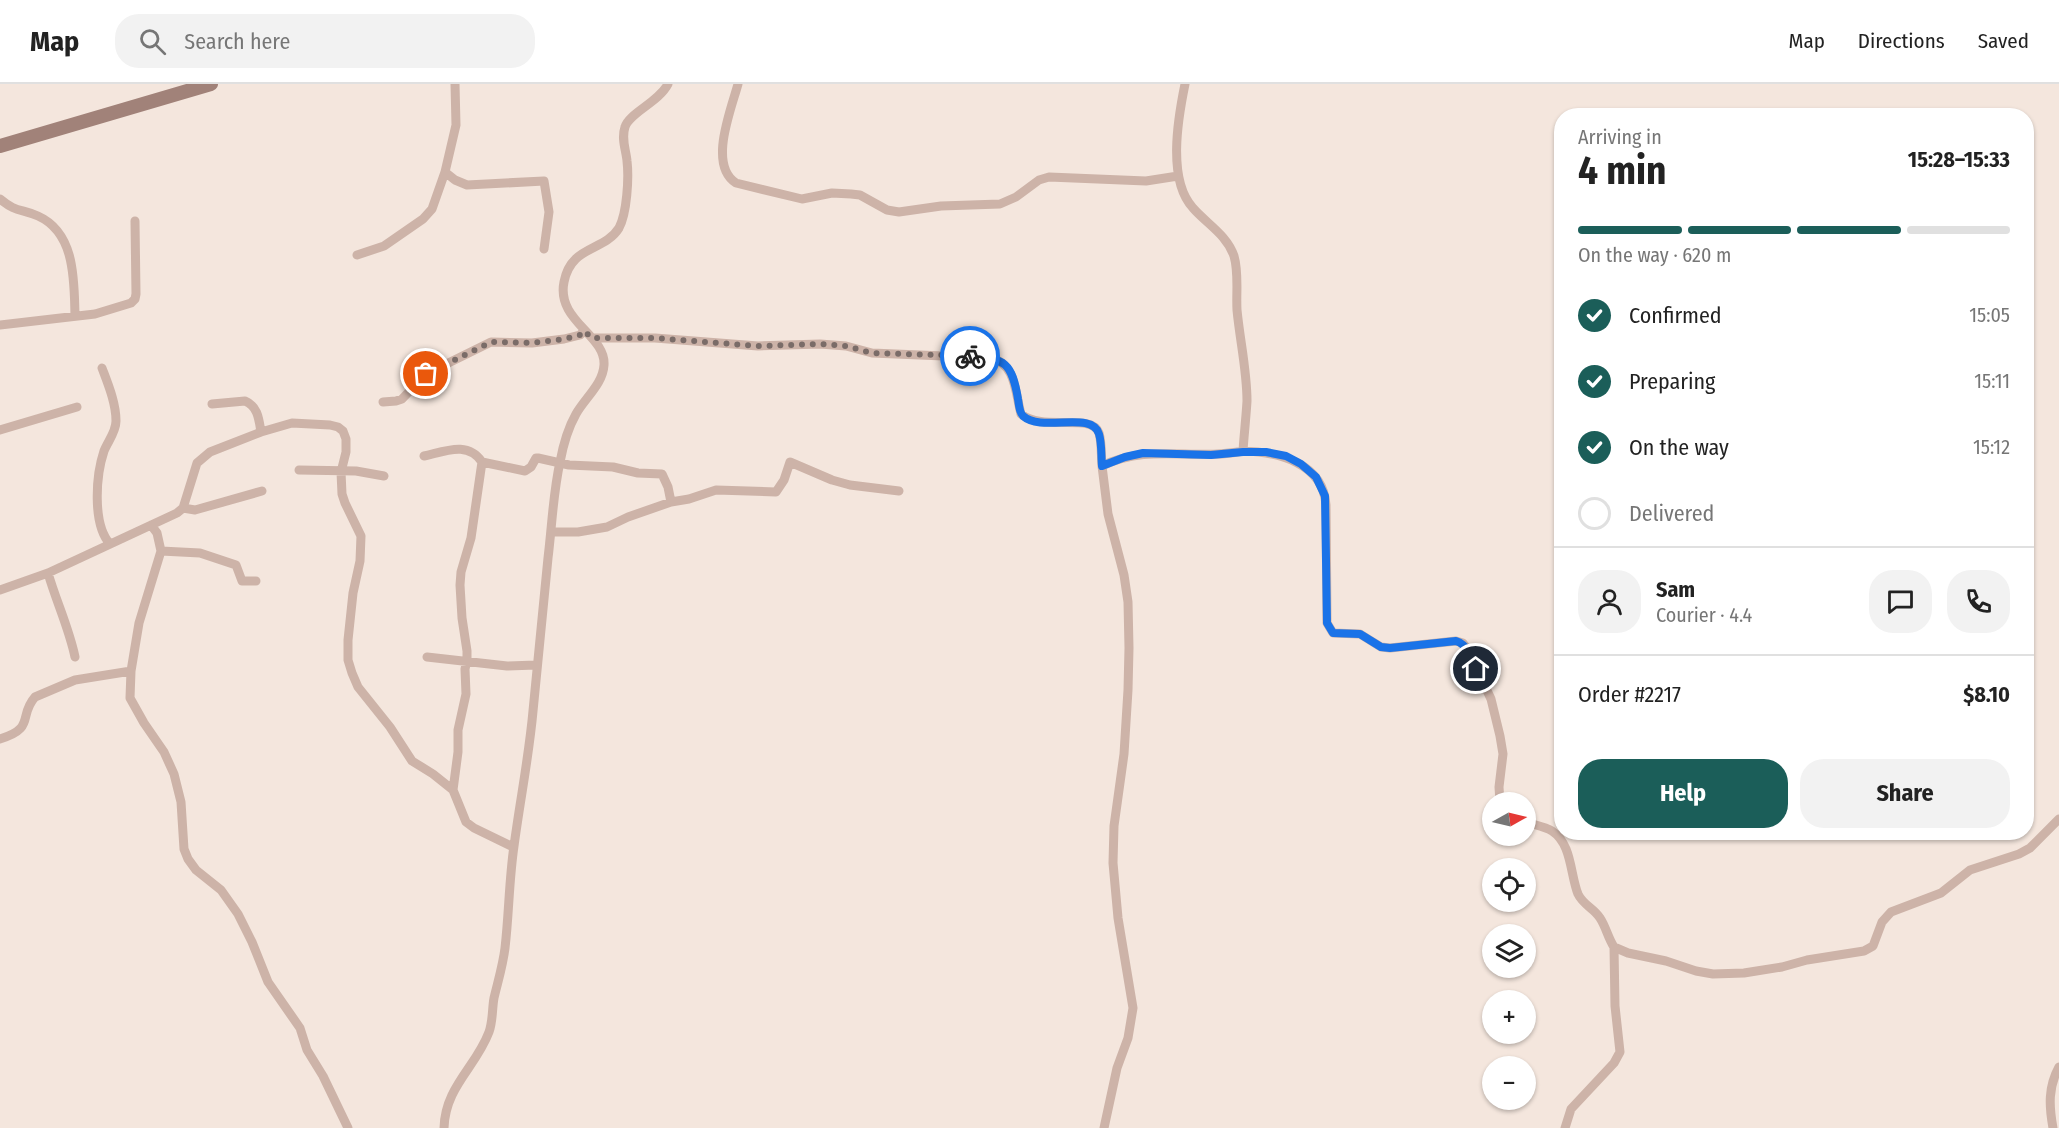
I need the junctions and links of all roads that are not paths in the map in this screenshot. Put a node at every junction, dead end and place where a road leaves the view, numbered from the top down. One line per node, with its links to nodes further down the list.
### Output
1 (211, 84): 6 (main road)
2 (455, 84): 7 (street)
3 (668, 84): 15 (street)
4 (738, 84): 8 (street)
5 (1185, 84): 8 (street)
6 (0, 146)
7 (445, 172): 11 (street); 12 (street)
8 (1178, 176): 22 (street)
9 (0, 199): 13 (street)
10 (135, 221): 13 (street)
11 (544, 249)
12 (357, 255)
13 (75, 316): 14 (street)
14 (0, 325)
15 (588, 335): 17 (street); 25 (street); 26 (street)
16 (102, 368): 36 (street)
17 (383, 402)
18 (212, 404): 21 (street)
19 (77, 407): 20 (street)
20 (0, 430)
21 (261, 432): 28 (street); 33 (street)
22 (1243, 452): 26 (street); 48 (street)
23 (424, 456): 24 (street)
24 (482, 462): 25 (street); 43 (street)
25 (560, 462): 32 (street); 35 (street)
26 (1102, 466): 58 (street)
27 (299, 470): 28 (street)
28 (341, 472): 29 (street); 47 (street)
29 (384, 476)
30 (262, 491): 33 (street)
31 (899, 491): 32 (street)
32 (672, 502): 35 (street)
33 (183, 508): 34 (street)
34 (151, 525): 36 (street); 37 (street)
35 (551, 532): 44 (street)
36 (110, 544): 38 (street)
37 (161, 551): 39 (street); 45 (street)
38 (48, 573): 40 (street); 41 (street)
39 (256, 580)
40 (0, 590)
41 (75, 657)
42 (427, 657): 43 (street)
43 (467, 660): 44 (street); 47 (street)
44 (536, 665): 53 (street)
45 (131, 671): 46 (street); 56 (street)
46 (0, 739)
47 (453, 790): 53 (street)
48 (1499, 792)
49 (2059, 819): 54 (street)
50 (1536, 825): 51 (street)
51 (1554, 834)
52 (1561, 840): 54 (street)
53 (513, 847): 57 (street)
54 (1614, 947): 59 (street)
55 (2059, 1067): 60 (street)
56 (348, 1128)
57 (444, 1128)
58 (1104, 1128)
59 (1564, 1128)
60 (2054, 1128)

